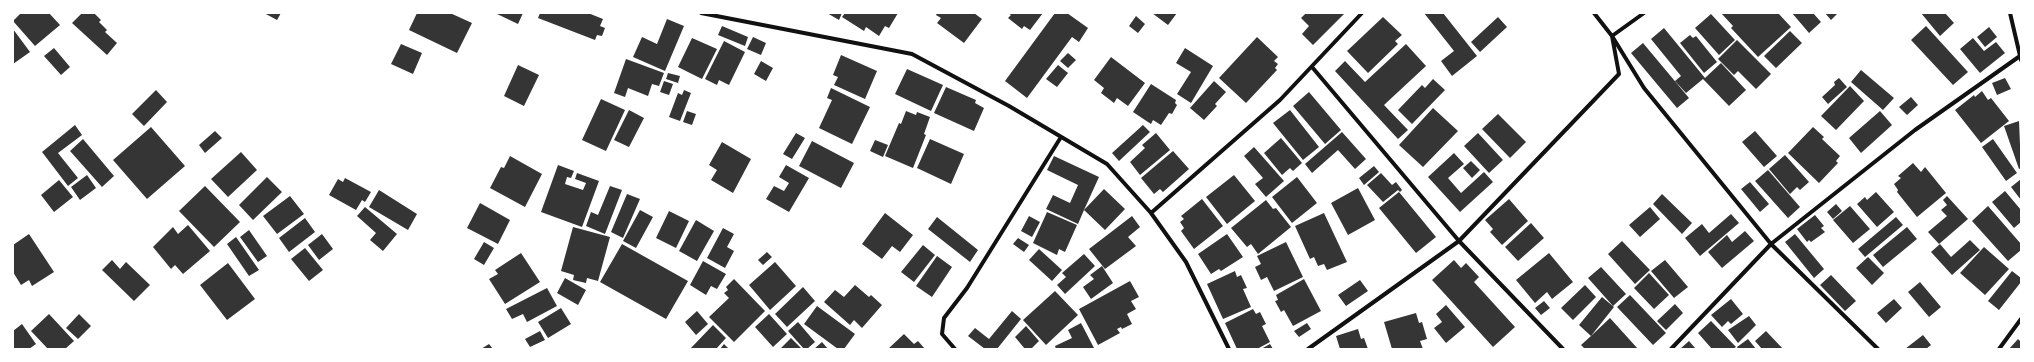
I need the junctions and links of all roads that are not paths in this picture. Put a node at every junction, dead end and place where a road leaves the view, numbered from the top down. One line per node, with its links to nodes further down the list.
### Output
1 (700, 13): 9 (street)
2 (1362, 13): 8 (street)
3 (1594, 13): 6 (street)
4 (1644, 13): 6 (street)
5 (2010, 13): 7 (street)
6 (1612, 36): 11 (street); 12 (street)
7 (2021, 58): 12 (street)
8 (1312, 67): 10 (street); 11 (street)
9 (1061, 137): 10 (street); 14 (street)
10 (1151, 213): 15 (street)
11 (1459, 241): 16 (street); 17 (street)
12 (1771, 244): 18 (street); 19 (street)
13 (2021, 319): 20 (street)
14 (955, 349)
15 (1229, 349)
16 (1308, 349)
17 (1563, 349)
18 (1671, 349)
19 (1878, 349)
20 (1999, 349)

